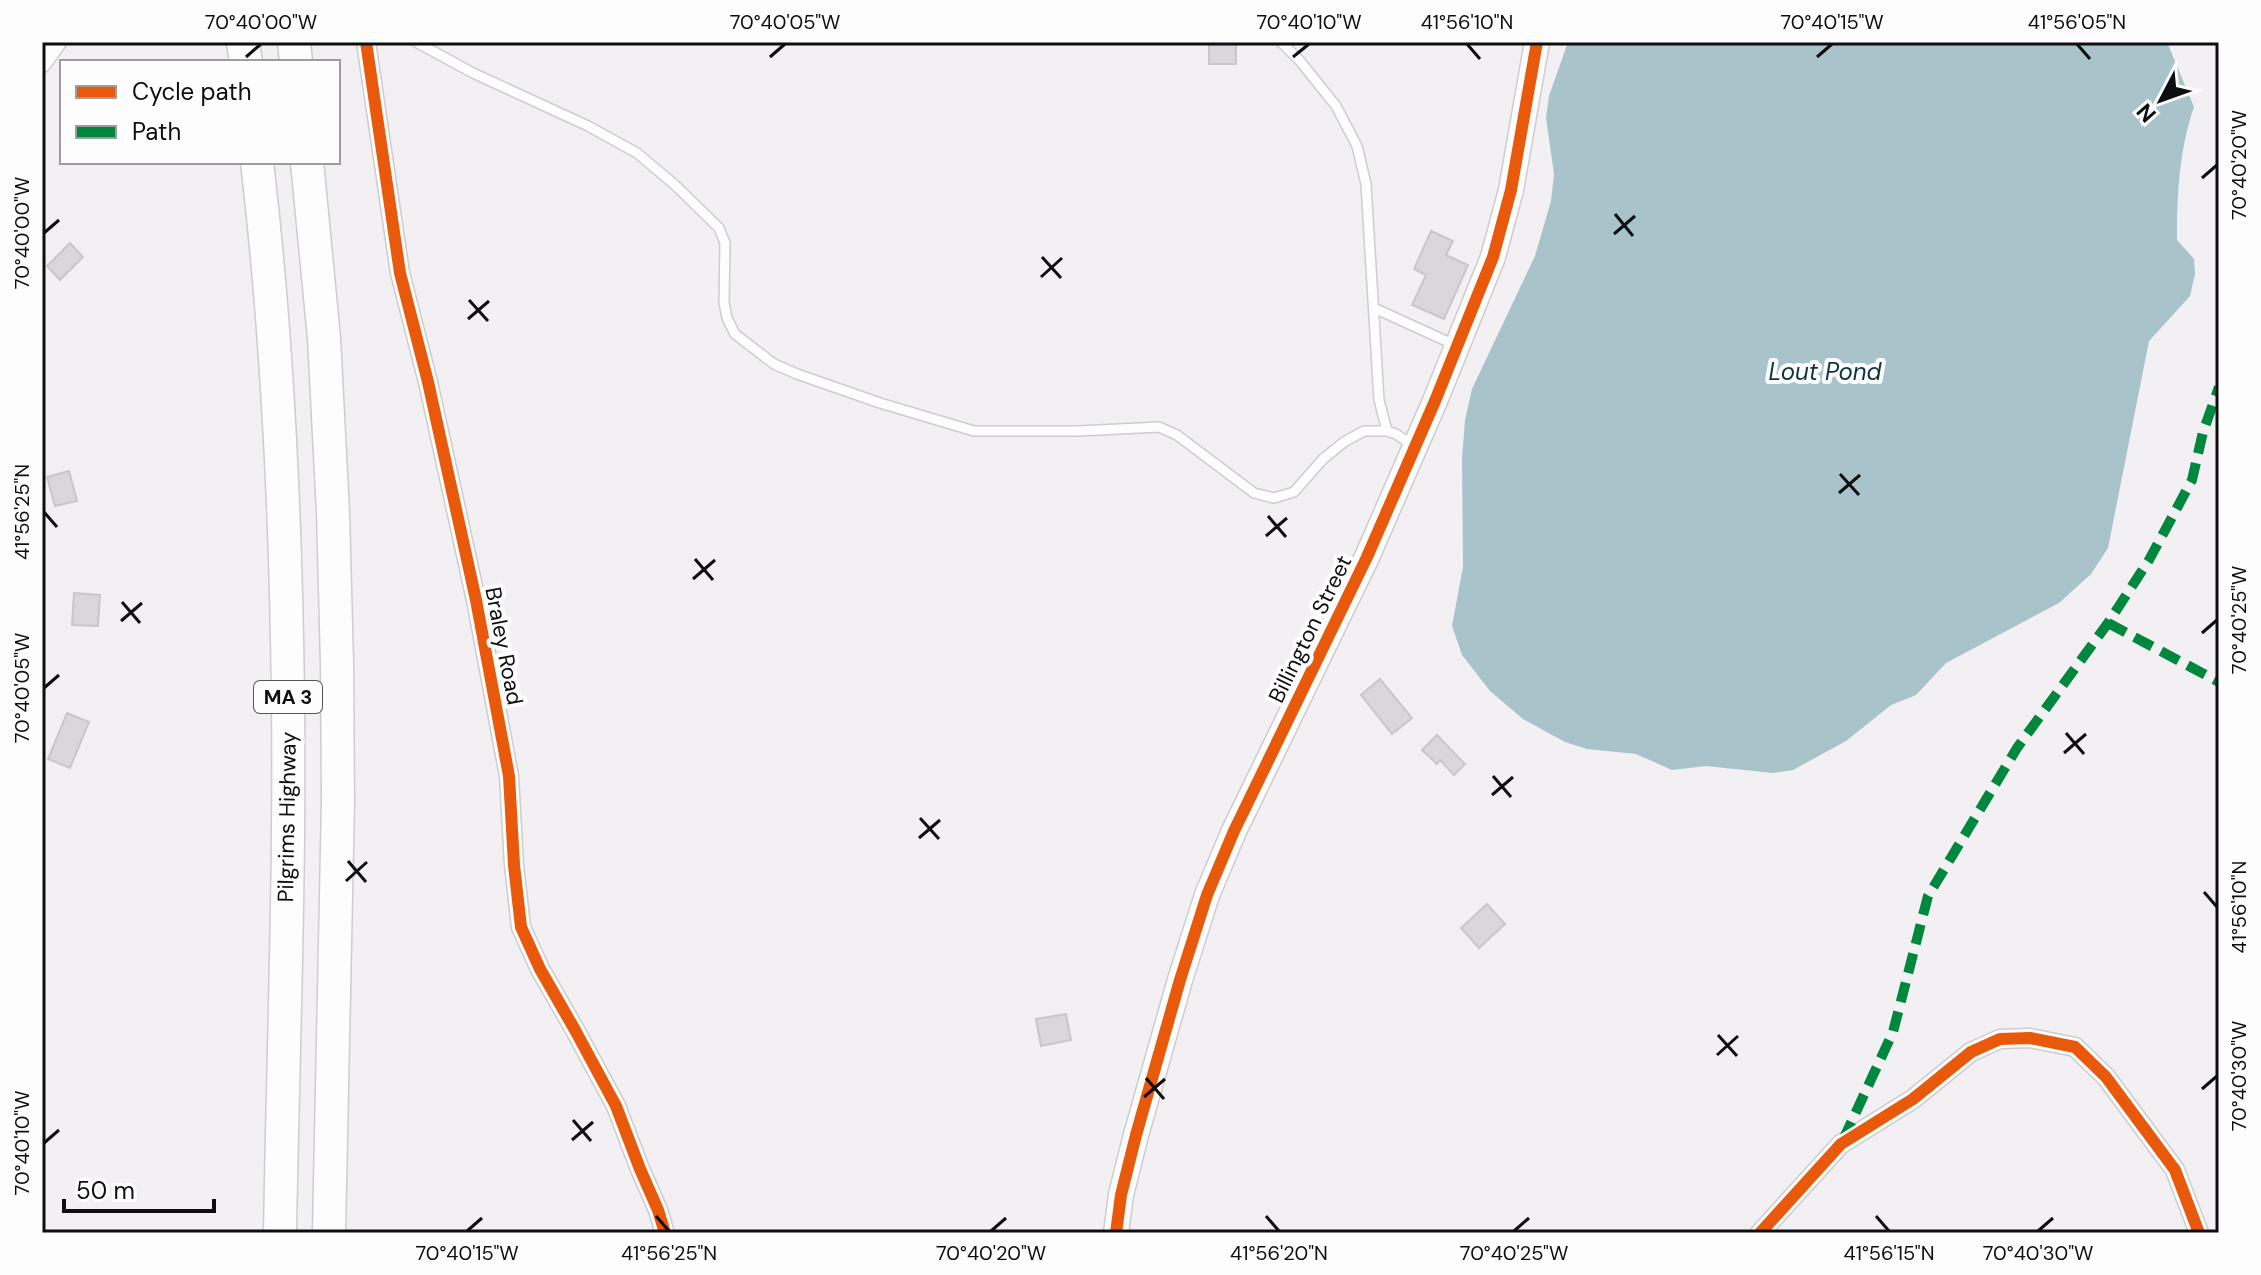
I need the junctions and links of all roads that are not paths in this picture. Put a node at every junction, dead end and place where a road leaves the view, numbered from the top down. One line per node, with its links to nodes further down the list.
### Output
1 (57, 42): 6 (street)
2 (416, 42): 11 (lane)
3 (1281, 42): 9 (lane)
4 (1537, 42): 10 (street, Billington Street)
5 (371, 43): 15 (street, Braley Road)
6 (42, 63)
7 (257, 164): 13 (highway, Pilgrims Highway / MA 3)
8 (307, 164): 14 (highway, MA 3)
9 (1374, 308): 10 (lane); 11 (lane)
10 (1458, 346): 12 (street, Billington Street)
11 (1387, 431): 12 (lane)
12 (1415, 447): 16 (street, Billington Street)
13 (280, 1233)
14 (329, 1233)
15 (665, 1233)
16 (1116, 1233)
17 (1760, 1233): 18 (street)
18 (2199, 1233)

